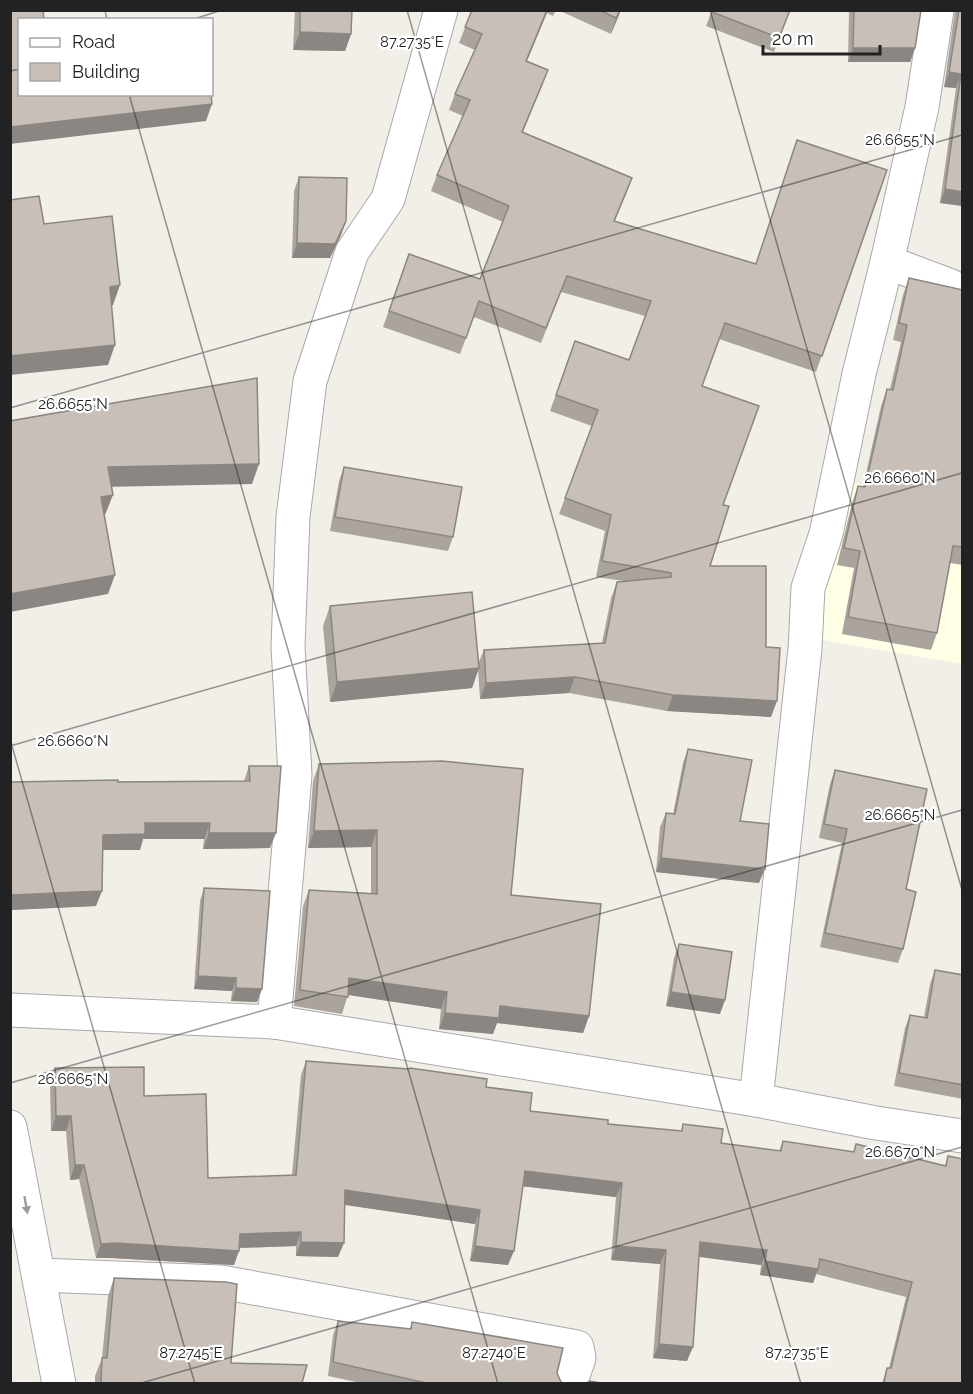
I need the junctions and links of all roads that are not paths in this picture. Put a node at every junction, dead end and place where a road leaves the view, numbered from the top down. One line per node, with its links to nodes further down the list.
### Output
1 (441, 10): 6 (street)
2 (937, 10): 3 (street)
3 (887, 262): 4 (street); 7 (street)
4 (951, 286)
5 (10, 1010): 6 (street)
6 (274, 1022): 7 (street)
7 (756, 1100): 9 (street)
8 (10, 1127): 10 (street, one-way to 10)
9 (963, 1136)
10 (39, 1275): 11 (street); 12 (street)
11 (59, 1383)
12 (570, 1383)

